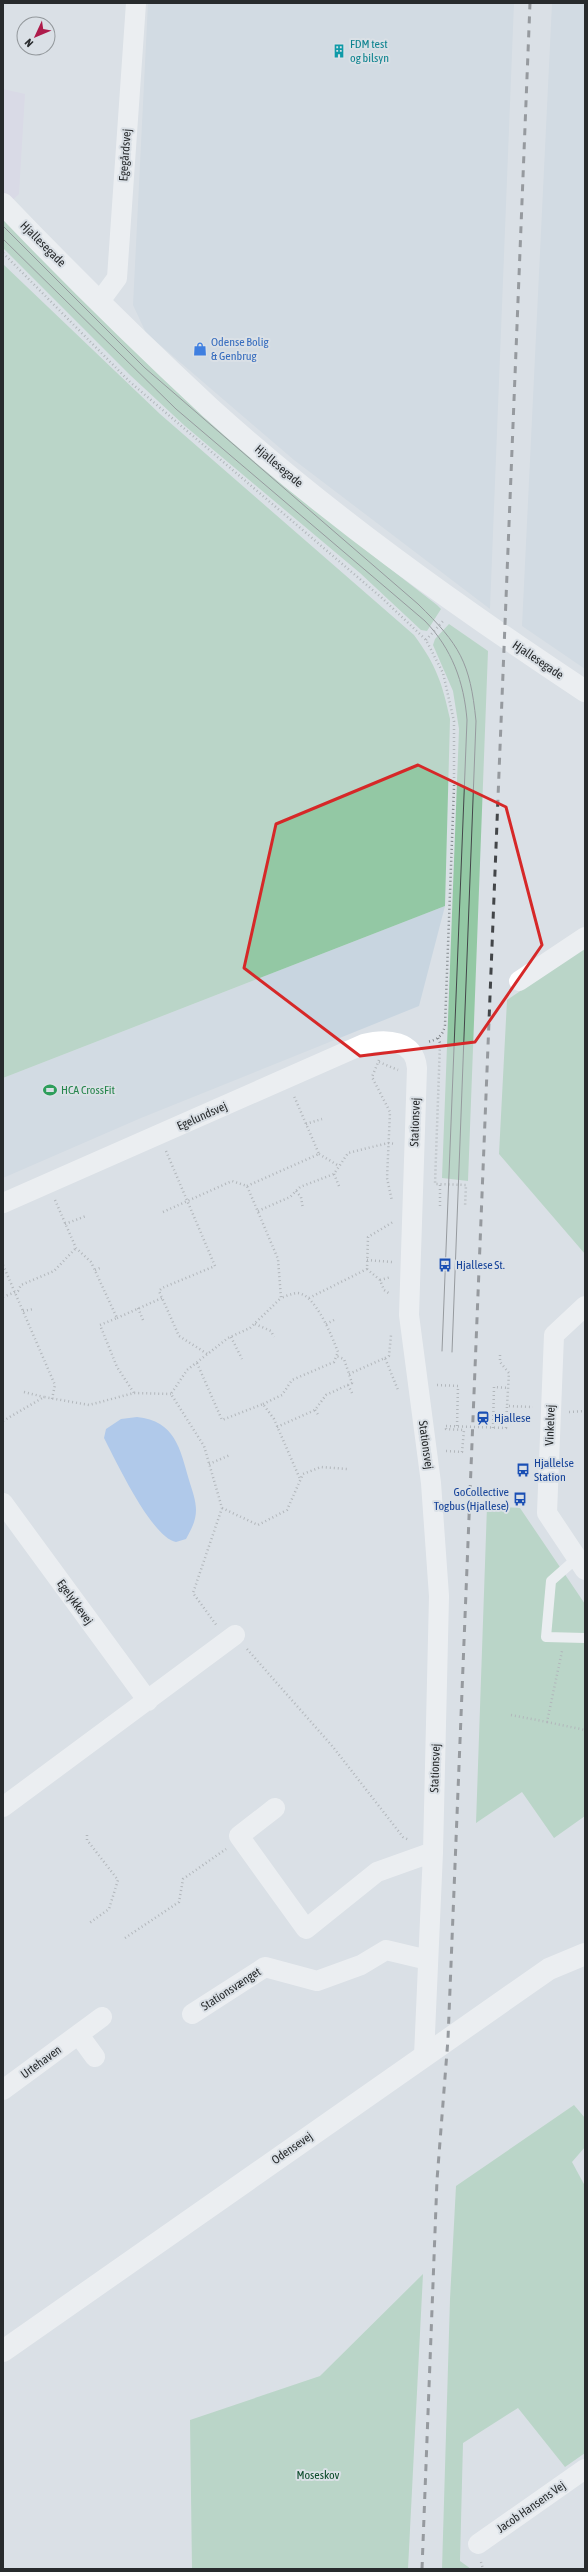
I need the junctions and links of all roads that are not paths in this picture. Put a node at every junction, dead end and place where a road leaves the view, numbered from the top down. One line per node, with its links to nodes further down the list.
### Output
1 (136, 3): 3 (street, Egegårdsvej)
2 (3, 204): 3 (street, Hjallesegade)
3 (100, 301): 4 (street, Hjallesegade)
4 (585, 691)
5 (585, 937): 6 (street)
6 (519, 981)
7 (405, 1046): 8 (street, Egelundsvej); 17 (street, Stationsvej)
8 (3, 1203)
9 (585, 1306): 11 (street, Vinkelvej)
10 (3, 1503): 14 (street, Egelykkevej)
11 (581, 1564): 13 (lane)
12 (231, 1638): 14 (street)
13 (585, 1638)
14 (148, 1701): 15 (street)
15 (3, 1807)
16 (275, 1808): 17 (street)
17 (433, 1852): 19 (street, Stationsvej)
18 (584, 1959): 23 (street, Odensevej)
19 (428, 1960): 20 (street, Stationsvænget); 23 (street, Stationsvej)
20 (192, 2014)
21 (102, 2017): 22 (street, Urtehaven)
22 (79, 2035): 24 (street); 25 (street, Urtehaven)
23 (424, 2056): 26 (street, Odensevej)
24 (95, 2057)
25 (3, 2090)
26 (3, 2350)
27 (585, 2469): 28 (street, Jacob Hansens Vej)
28 (478, 2544)

